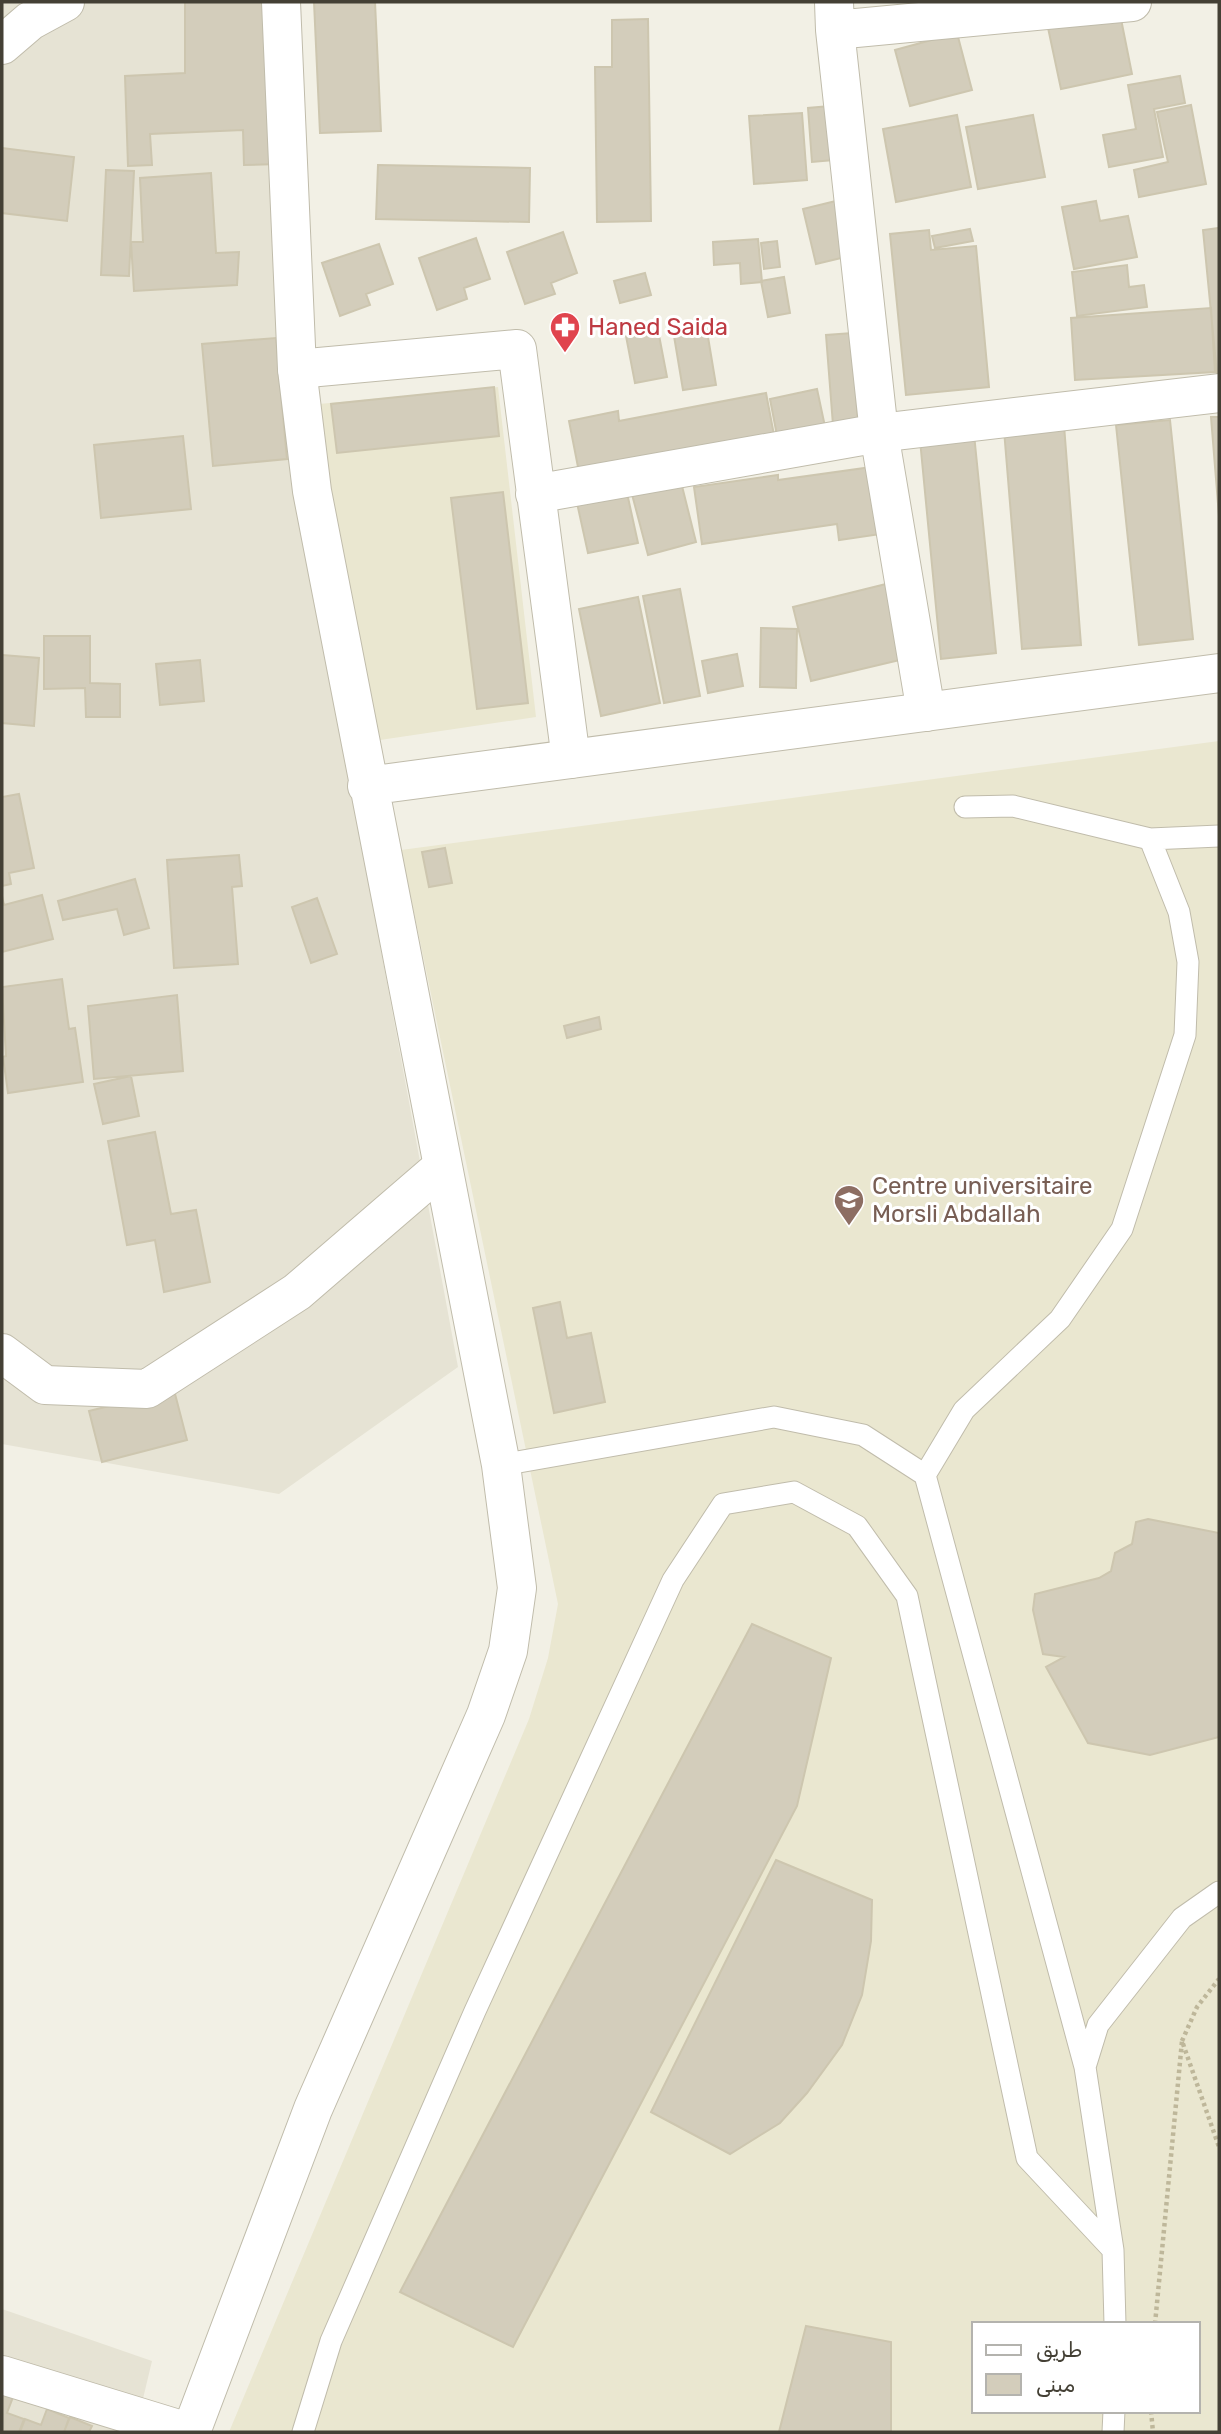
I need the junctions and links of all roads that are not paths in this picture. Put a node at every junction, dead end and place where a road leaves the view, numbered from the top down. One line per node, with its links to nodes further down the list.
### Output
1 (65, 2): 5 (street)
2 (281, 2): 6 (street)
3 (1132, 2): 4 (street)
4 (834, 16): 8 (street)
5 (2, 45)
6 (297, 369): 9 (street); 13 (street)
7 (1219, 393): 8 (street)
8 (879, 433): 9 (street); 11 (street)
9 (534, 494): 12 (street)
10 (1219, 673): 11 (street)
11 (926, 712): 12 (street)
12 (571, 759): 13 (street)
13 (367, 786): 17 (street)
14 (965, 807): 16 (lane)
15 (1219, 836): 16 (lane)
16 (1150, 839): 20 (lane)
17 (441, 1168): 18 (street); 19 (street)
18 (2, 1353)
19 (500, 1465): 20 (lane); 27 (street)
20 (925, 1475): 22 (lane)
21 (1219, 1892): 22 (lane)
22 (1085, 2067): 23 (lane)
23 (1113, 2250): 24 (lane); 28 (lane)
24 (1115, 2322)
25 (2, 2375): 27 (street)
26 (1114, 2413): 29 (lane)
27 (189, 2432)
28 (303, 2432)
29 (1113, 2432)

